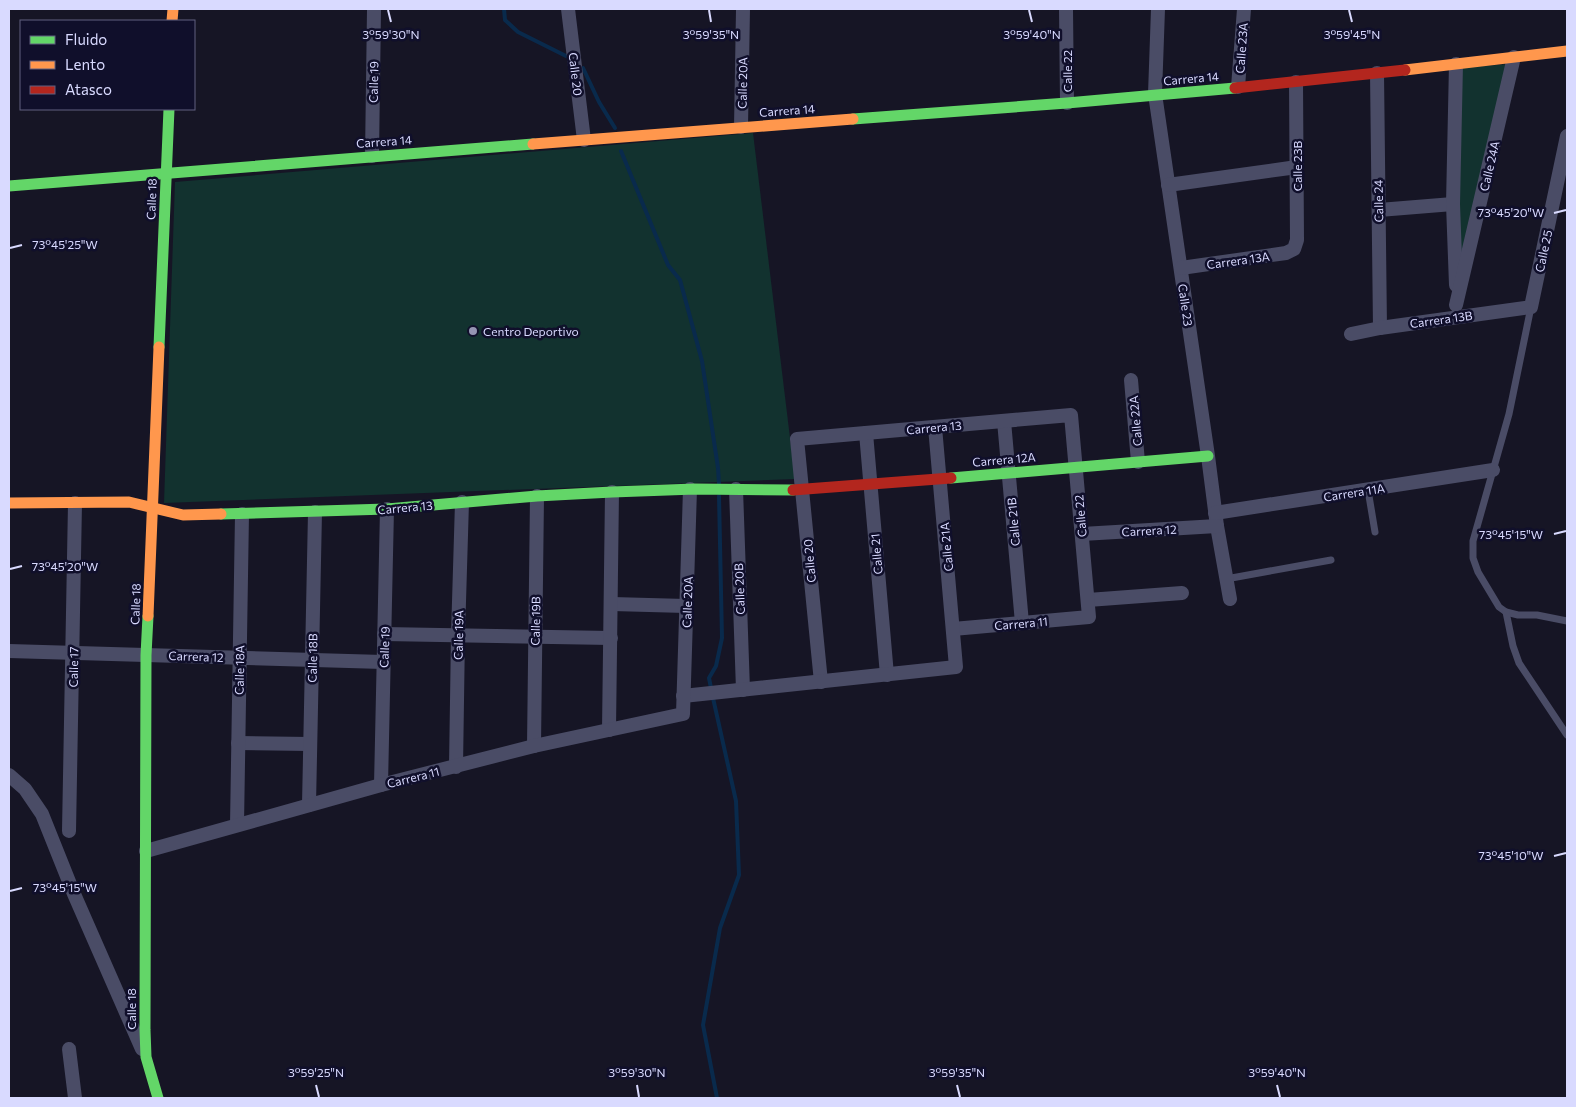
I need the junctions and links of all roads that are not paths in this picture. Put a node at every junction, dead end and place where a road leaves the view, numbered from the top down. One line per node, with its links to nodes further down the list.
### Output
1 (374, 9): 19 (street, Calle 19)
2 (568, 9): 18 (street, Calle 20)
3 (743, 9): 16 (street, Calle 20A)
4 (1066, 9): 14 (street, Calle 22)
5 (1158, 9): 13 (street, Calle 23)
6 (1244, 9): 12 (street, Calle 23A)
7 (1567, 51): 8 (street, Carrera 14)
8 (1514, 57): 9 (street, Carrera 14); 29 (street, Calle 24A)
9 (1456, 64): 10 (street, Carrera 14); 24 (street)
10 (1377, 73): 11 (street, Carrera 14); 25 (street, Calle 24)
11 (1296, 82): 12 (street, Carrera 14); 20 (street, Calle 23B)
12 (1238, 88): 13 (street, Carrera 14)
13 (1155, 94): 14 (street, Carrera 14); 22 (street, Calle 23)
14 (1067, 103): 16 (street, Carrera 14)
15 (169, 110): 21 (street, Calle 18)
16 (741, 128): 18 (street, Carrera 14)
17 (1567, 136): 28 (street, Calle 25)
18 (584, 140): 19 (street, Carrera 14)
19 (372, 156): 21 (street, Carrera 14)
20 (1297, 167): 22 (street); 26 (street, Calle 23B)
21 (166, 172): 23 (street, Carrera 14); 54 (street, Calle 18)
22 (1168, 184): 27 (street, Calle 23)
23 (9, 186)
24 (1453, 204): 25 (street); 29 (street)
25 (1379, 210): 30 (street, Calle 24)
26 (1294, 249): 27 (street, Carrera 13A)
27 (1180, 268): 38 (street, Calle 23)
28 (1531, 307): 29 (street, Carrera 13B); 41 (lane)
29 (1456, 311): 30 (street, Carrera 13B)
30 (1380, 328): 31 (street, Carrera 13B)
31 (1351, 334)
32 (1131, 380): 39 (street, Calle 22A)
33 (1071, 415): 34 (street, Carrera 13); 40 (street, Calle 22)
34 (1004, 421): 35 (street, Carrera 13); 42 (street, Calle 21B)
35 (935, 427): 36 (street, Carrera 13); 43 (street, Calle 21A)
36 (866, 433): 37 (street, Carrera 13); 44 (street, Calle 21)
37 (797, 439): 47 (street, Calle 20)
38 (1208, 456): 39 (street, Carrera 12A); 58 (street, Calle 23)
39 (1138, 462): 40 (street, Carrera 12A)
40 (1076, 467): 42 (street, Carrera 12A); 60 (street, Calle 22)
41 (1493, 470): 48 (street, Carrera 11A); 68 (lane)
42 (1008, 473): 43 (street, Carrera 12A); 71 (street, Calle 21B)
43 (939, 479): 44 (street, Carrera 12A); 72 (street, Calle 21A)
44 (870, 485): 47 (street, Carrera 12A); 83 (street, Calle 21)
45 (692, 489): 46 (street, Carrera 13); 49 (street, Carrera 13); 67 (street, Calle 20A)
46 (734, 489): 47 (street, Carrera 13); 85 (street, Calle 20B)
47 (803, 490): 84 (street, Calle 20)
48 (1368, 490): 58 (street, Carrera 11A); 59 (lane)
49 (612, 492): 50 (street, Carrera 13); 66 (street)
50 (537, 496): 51 (street, Carrera 13); 75 (street, Calle 19B)
51 (462, 502): 55 (street, Carrera 13); 74 (street, Calle 19A)
52 (75, 503): 53 (street, Carrera 13); 54 (street, Carrera 13); 78 (street, Calle 17)
53 (9, 504)
54 (152, 507): 57 (street, Carrera 13); 79 (street, Calle 18)
55 (387, 509): 56 (street, Carrera 13); 73 (street, Calle 19)
56 (314, 512): 57 (street, Carrera 13); 81 (street, Calle 18B)
57 (242, 514): 80 (street, Calle 18A)
58 (1216, 520): 60 (street, Carrera 12); 62 (street, Calle 23)
59 (1375, 532)
60 (1082, 534): 65 (street, Calle 22)
61 (1331, 560): 62 (lane)
62 (1226, 579): 64 (street, Calle 23)
63 (1182, 593): 65 (street)
64 (1230, 599)
65 (1088, 600): 69 (street, Calle 22)
66 (612, 604): 67 (street); 76 (street)
67 (686, 606): 86 (street, Calle 20A)
68 (1506, 612): 70 (lane); 89 (lane)
69 (1090, 616): 71 (street, Carrera 11)
70 (1567, 621)
71 (1022, 623): 72 (street, Carrera 11)
72 (953, 629): 83 (street, Calle 21A)
73 (384, 634): 74 (street); 82 (street, Calle 19)
74 (458, 635): 75 (street); 93 (street, Calle 19A)
75 (535, 637): 76 (street); 92 (street, Calle 19B)
76 (611, 638): 88 (street)
77 (9, 651): 78 (street, Carrera 12)
78 (73, 653): 79 (street, Carrera 12); 98 (street, Calle 17)
79 (146, 655): 80 (street, Carrera 12); 99 (street, Calle 18)
80 (240, 658): 81 (street, Carrera 12); 90 (street, Calle 18A)
81 (312, 660): 82 (street, Carrera 12); 91 (street, Calle 18B)
82 (383, 662): 95 (street, Calle 19)
83 (887, 675): 84 (street)
84 (821, 682): 85 (street)
85 (743, 690): 86 (street)
86 (683, 696): 87 (street, Calle 20A)
87 (683, 714): 88 (street, Carrera 11)
88 (609, 730): 92 (street, Carrera 11)
89 (1567, 736)
90 (238, 743): 91 (street); 97 (street, Calle 18A)
91 (310, 744): 96 (street, Calle 18B)
92 (534, 746): 93 (street, Carrera 11)
93 (456, 767): 95 (street, Carrera 11)
94 (9, 775): 101 (street)
95 (381, 785): 96 (street, Carrera 11)
96 (309, 804): 97 (street, Carrera 11)
97 (237, 826): 99 (street, Carrera 11)
98 (70, 831)
99 (146, 850): 101 (street, Calle 18)
100 (69, 1049): 102 (street)
101 (146, 1057): 103 (street, Calle 18)
102 (75, 1098)
103 (158, 1098)

